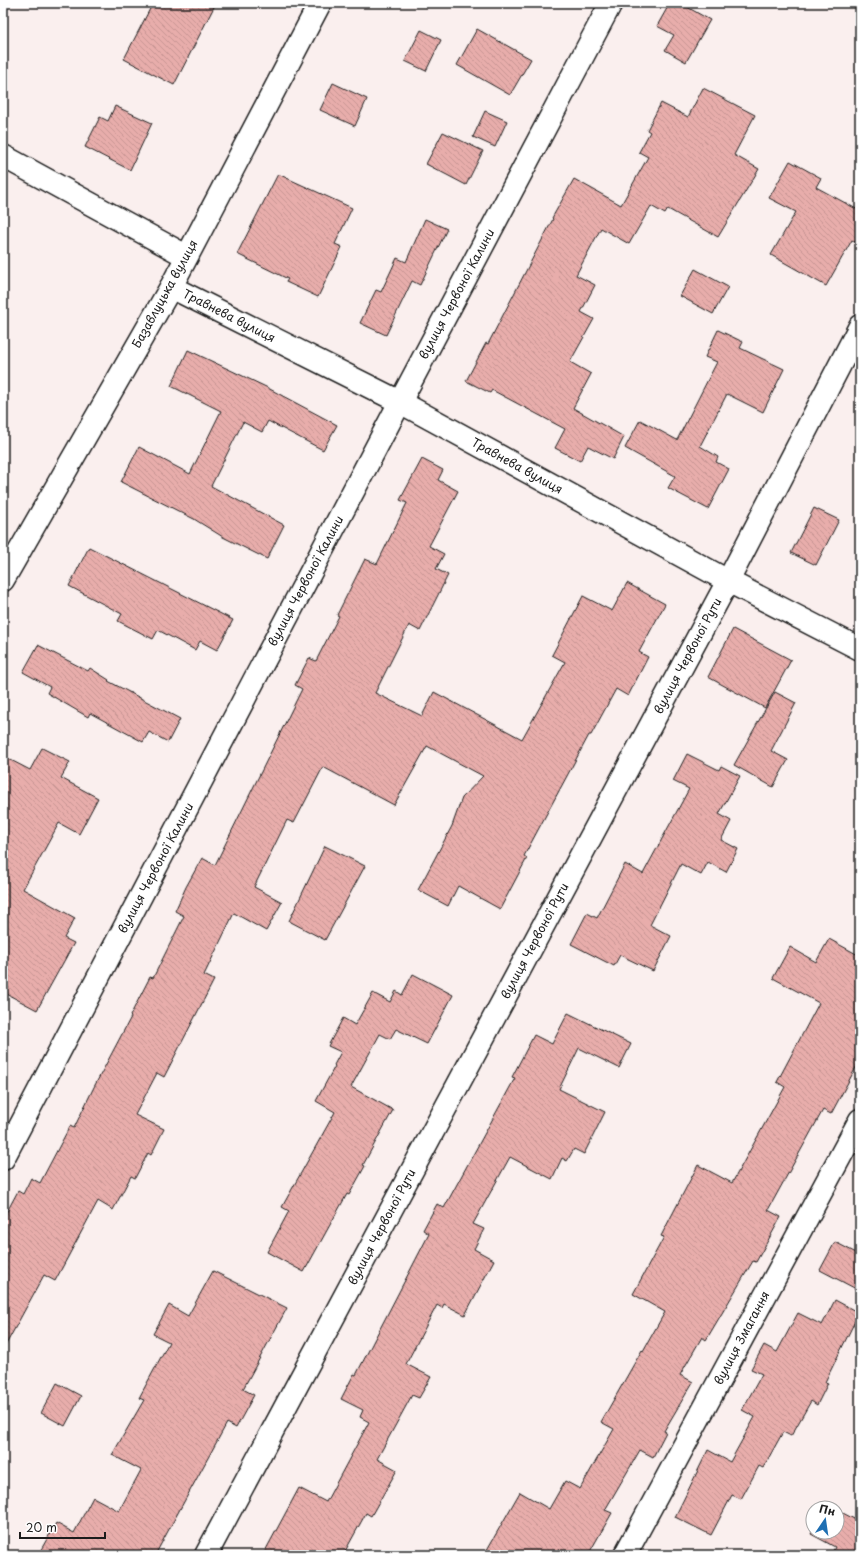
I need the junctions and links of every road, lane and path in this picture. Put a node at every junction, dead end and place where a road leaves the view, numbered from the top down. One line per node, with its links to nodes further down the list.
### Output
1 (320, 3): 4 (street, Базавлуцька вулиця)
2 (612, 3): 7 (street, вулиця Червоної Калини)
3 (3, 156): 4 (street)
4 (186, 256): 5 (street, Базавлуцька вулиця)
5 (171, 287): 7 (street, Травнева вулиця); 8 (street, Базавлуцька вулиця)
6 (860, 326): 9 (street, вулиця Червоної Рути)
7 (400, 402): 9 (street, Травнева вулиця); 12 (street, вулиця Червоної Калини)
8 (3, 580)
9 (728, 581): 10 (street, Травнева вулиця); 13 (street, вулиця Червоної Рути)
10 (860, 649)
11 (860, 1120): 14 (street, вулиця Змагання)
12 (3, 1159)
13 (206, 1555)
14 (625, 1555)

